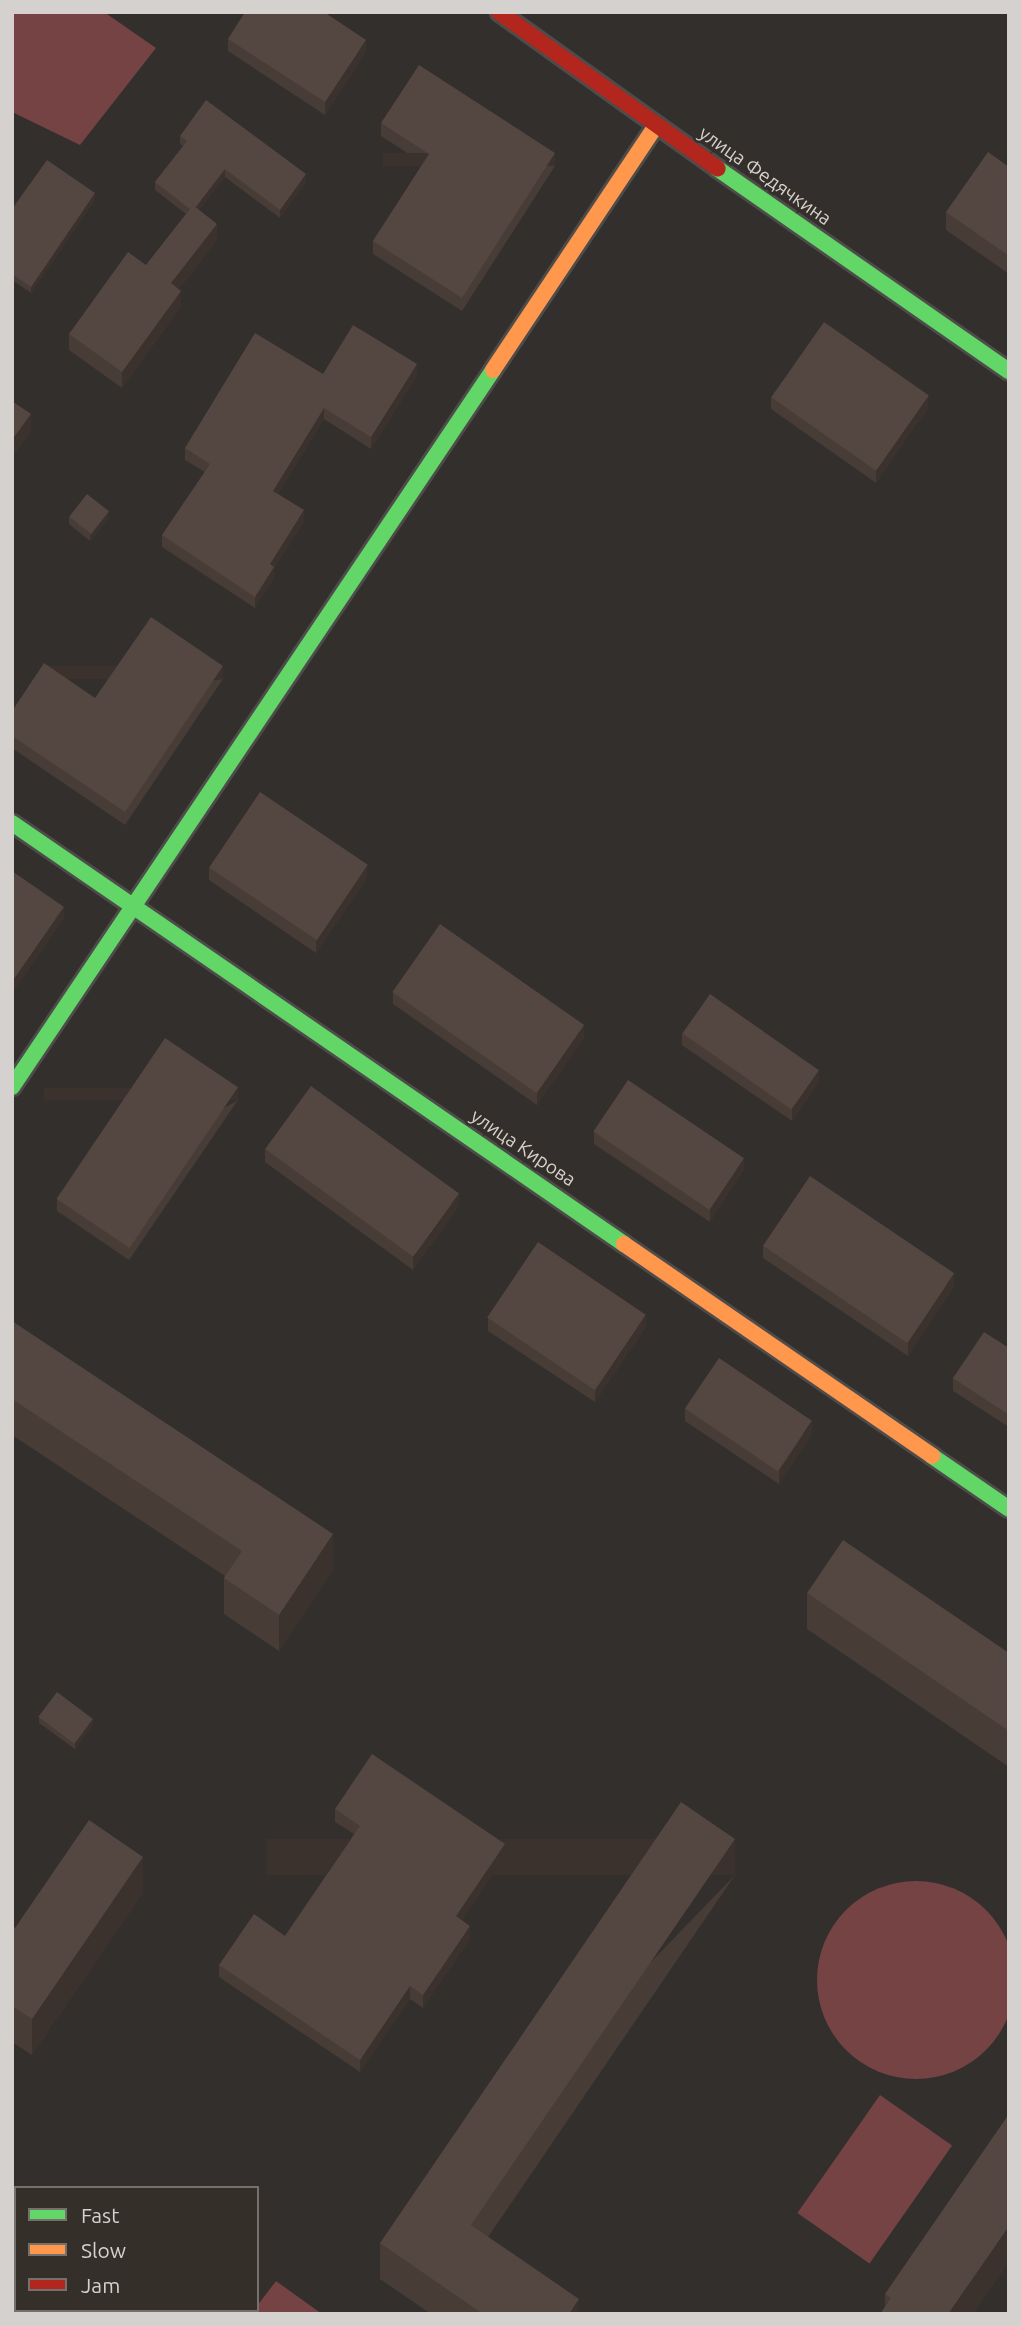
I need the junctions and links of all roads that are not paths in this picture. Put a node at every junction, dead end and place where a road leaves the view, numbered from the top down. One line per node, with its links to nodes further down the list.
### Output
1 (499, 12): 2 (street, улица Федячкина)
2 (656, 126): 3 (street, улица Федячкина); 5 (street)
3 (1009, 371)
4 (12, 823): 5 (street, улица Кирова)
5 (135, 909): 6 (street); 7 (street, улица Кирова)
6 (12, 1087)
7 (1009, 1509)

